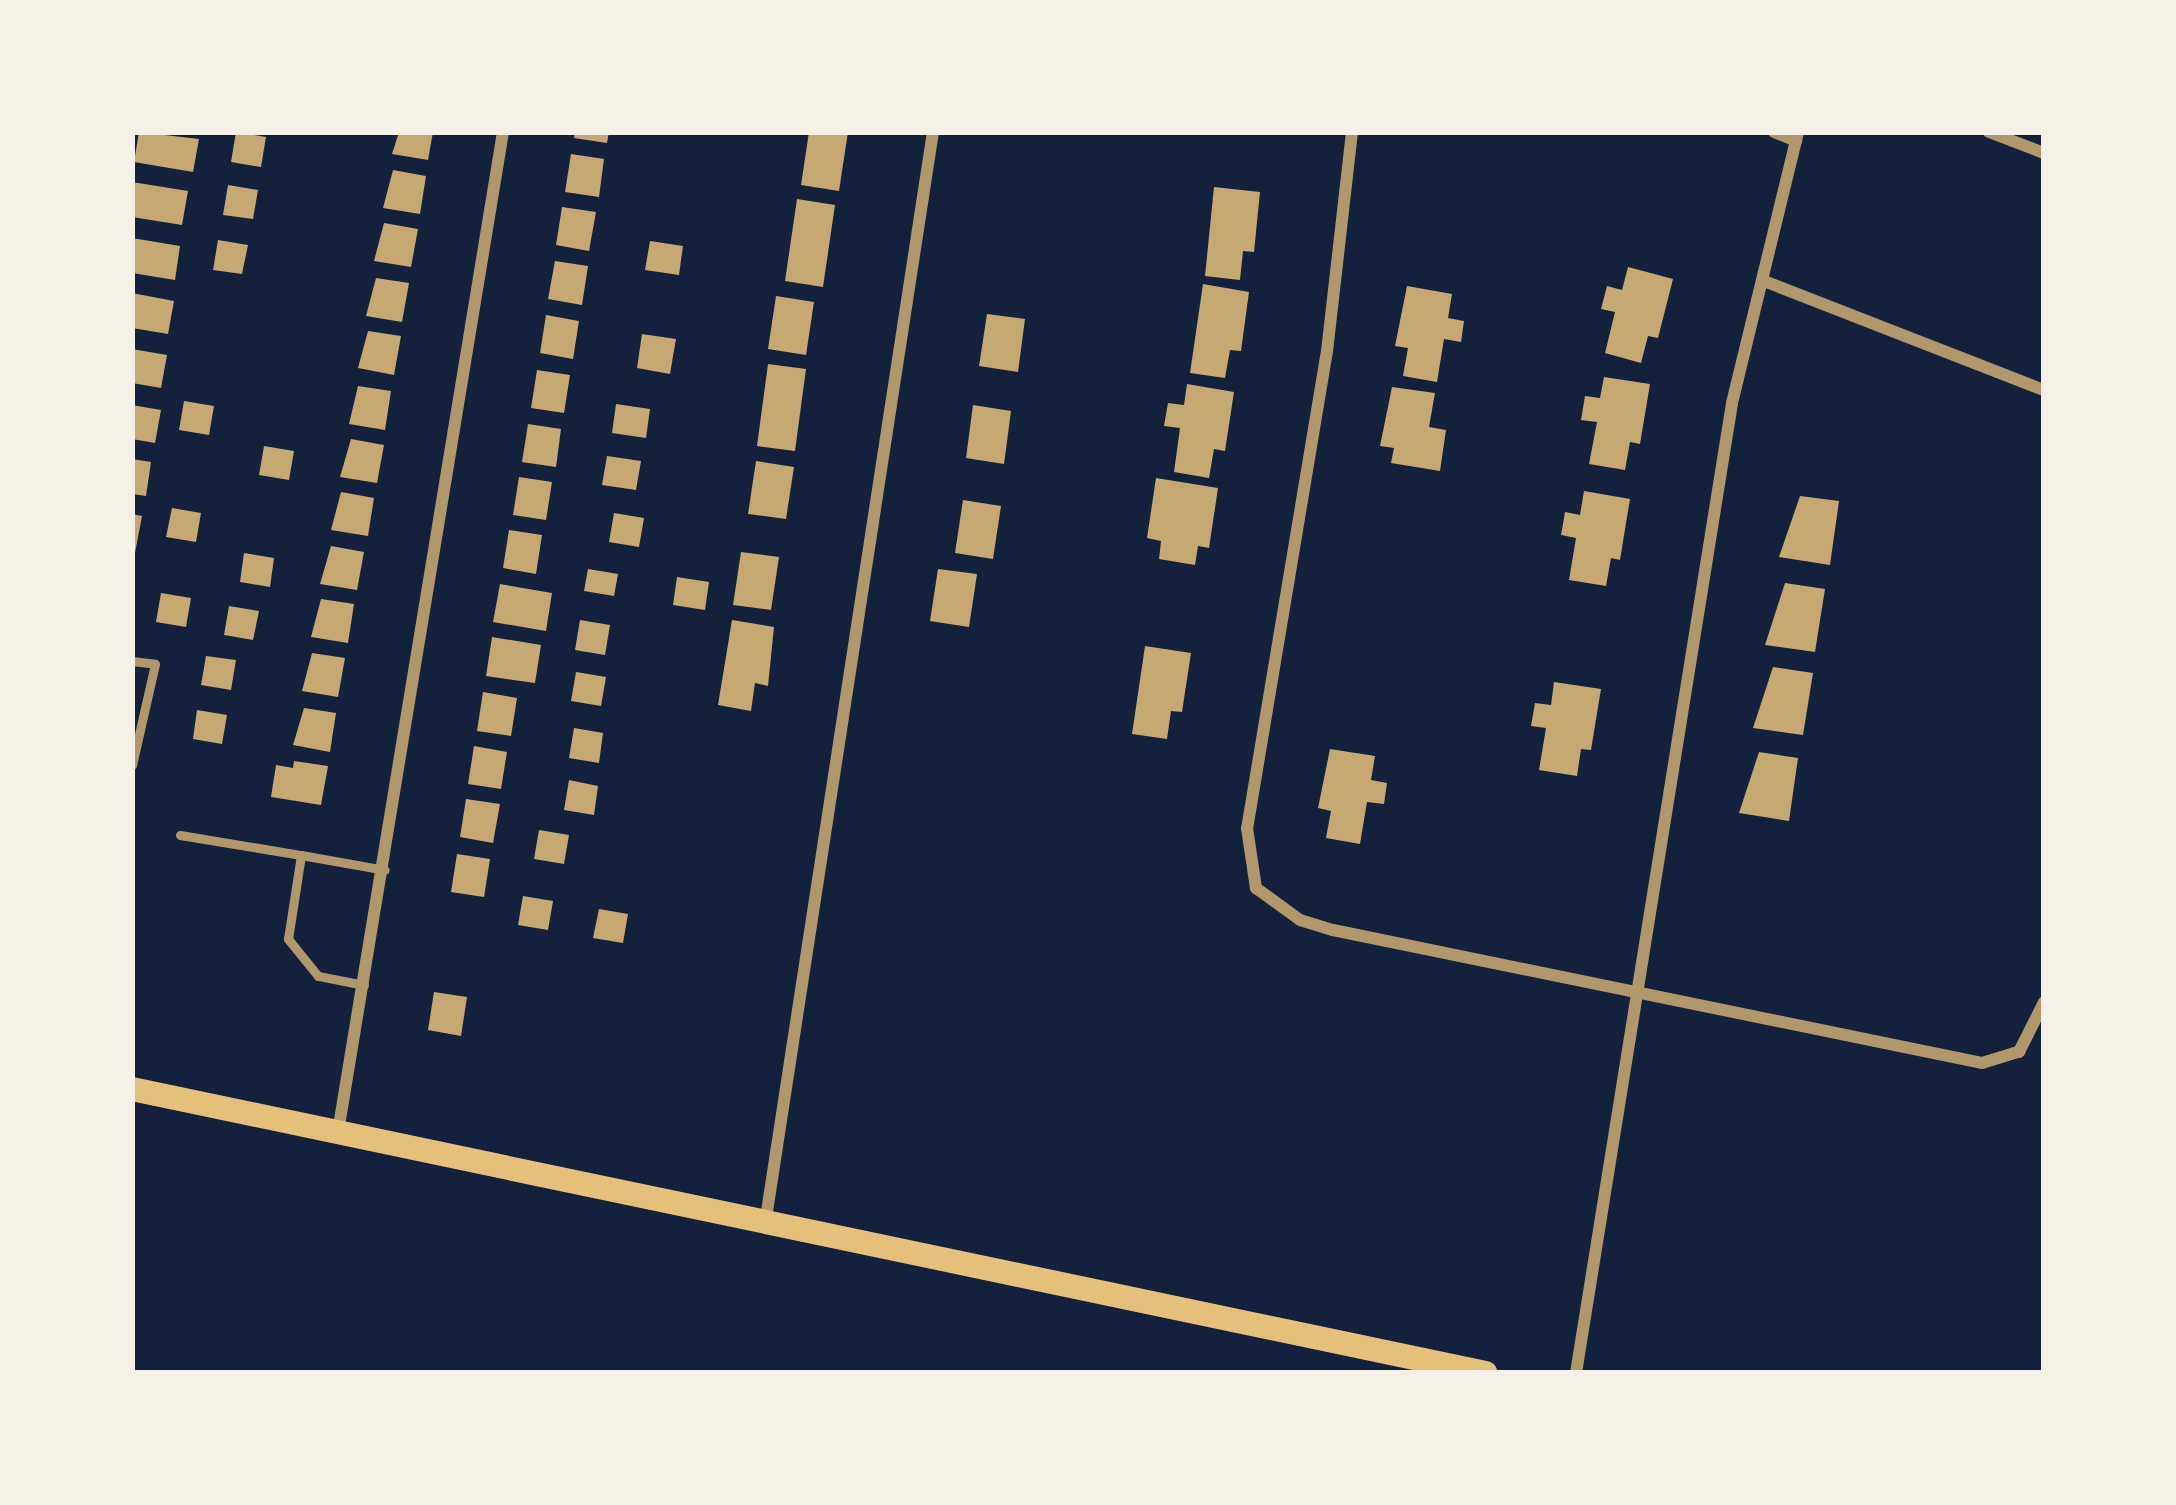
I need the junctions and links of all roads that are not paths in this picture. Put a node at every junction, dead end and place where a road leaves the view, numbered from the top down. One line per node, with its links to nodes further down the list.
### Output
1 (503, 132): 14 (street)
2 (934, 132): 20 (street)
3 (1352, 132): 16 (street)
4 (1774, 132): 6 (street)
5 (1989, 132): 7 (street)
6 (1797, 136): 8 (street)
7 (2044, 153)
8 (1765, 280): 9 (street); 16 (street)
9 (2044, 390)
10 (132, 662): 11 (lane)
11 (132, 765)
12 (180, 835): 13 (lane)
13 (301, 855): 14 (lane); 15 (lane)
14 (385, 870): 15 (street)
15 (366, 985): 19 (street)
16 (1640, 998): 17 (street); 22 (street)
17 (2044, 1002)
18 (132, 1089): 19 (main road)
19 (338, 1133): 20 (main road)
20 (766, 1218): 21 (main road)
21 (1486, 1373)
22 (1576, 1373)

